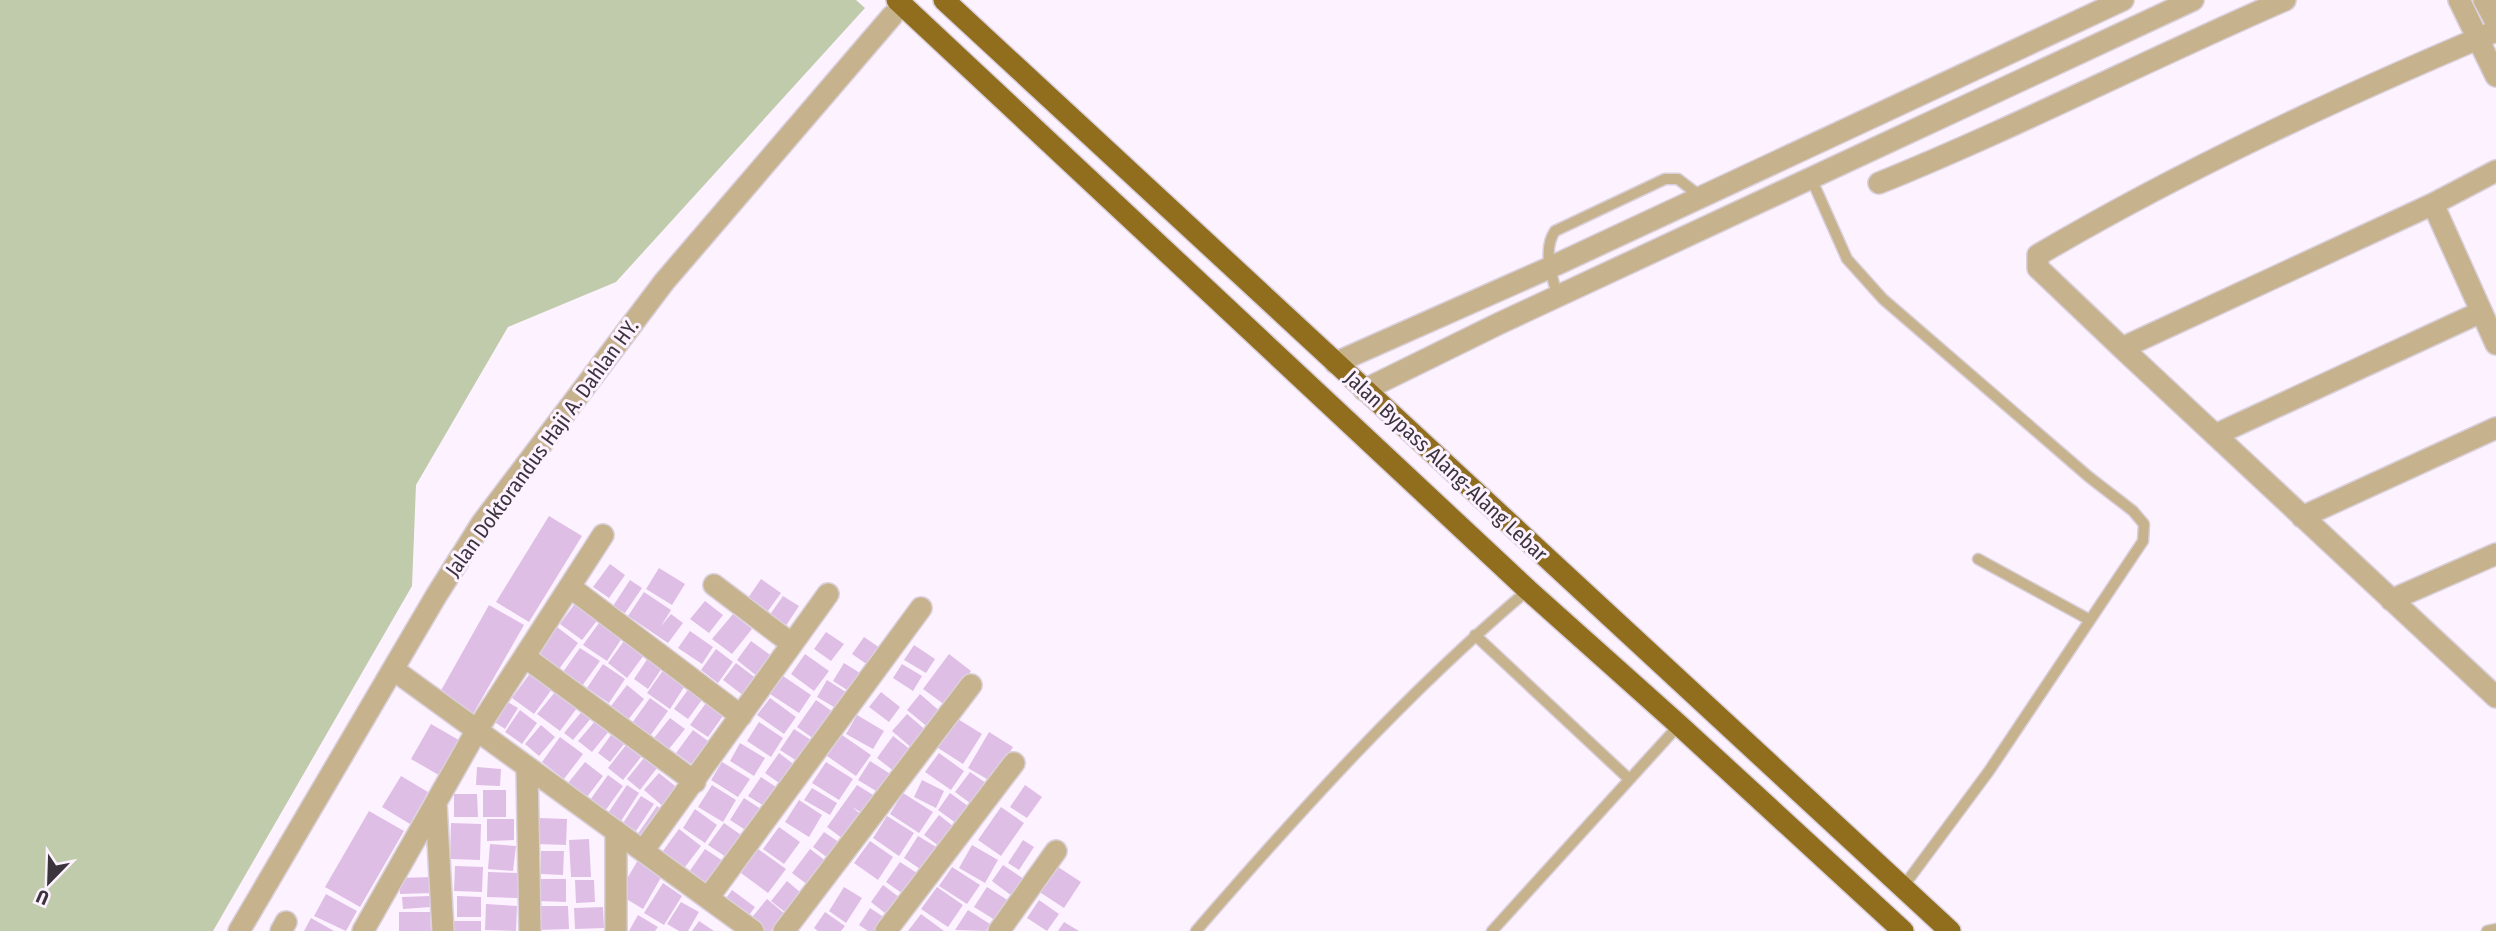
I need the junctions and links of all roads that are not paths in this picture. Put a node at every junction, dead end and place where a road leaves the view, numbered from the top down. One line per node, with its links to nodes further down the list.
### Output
1 (944, 0): 25 (highway, Jalan Bypass Alang-Alang Lebar)
2 (2123, 0): 18 (street)
3 (2193, 0): 8 (street)
4 (2285, 0): 11 (street)
5 (2459, 0): 10 (street)
6 (2484, 0): 9 (street)
7 (897, 7): 35 (highway, Jalan Bypass Alang-Alang Lebar); 43 (street, Jalan Doktorandus Haji A. Dahlan HY.)
8 (2164, 7): 11 (street); 13 (street)
9 (2496, 22)
10 (2487, 35): 12 (street); 24 (street)
11 (2179, 46): 14 (street)
12 (2496, 76)
13 (1977, 100): 14 (street); 16 (street)
14 (1994, 135): 17 (street)
15 (2496, 171): 19 (street)
16 (1811, 178): 21 (street); 39 (lane)
17 (1879, 183)
18 (1700, 197): 20 (street); 20 (lane)
19 (2433, 204): 22 (street); 24 (street)
20 (1549, 268): 21 (lane); 25 (street)
21 (1559, 298): 26 (street)
22 (2481, 312): 23 (street); 28 (street)
23 (2496, 344)
24 (2122, 348): 28 (street)
25 (1335, 363): 26 (highway, Jalan Bypass Alang-Alang Lebar)
26 (1364, 390): 57 (highway, Jalan Bypass Alang-Alang Lebar)
27 (2496, 428): 29 (street)
28 (2215, 435): 29 (street)
29 (2302, 517): 37 (street)
30 (603, 535): 34 (street)
31 (2496, 554): 37 (street)
32 (1978, 559): 39 (lane)
33 (714, 585): 41 (street)
34 (570, 587): 42 (street); 46 (street)
35 (1528, 590): 40 (lane); 47 (highway, Jalan Bypass Alang-Alang Lebar)
36 (828, 594): 41 (street)
37 (2390, 600): 45 (street)
38 (921, 608): 58 (street)
39 (2088, 619): 57 (lane)
40 (1475, 635): 51 (lane); 69 (lane)
41 (792, 644): 46 (street)
42 (525, 657): 48 (street); 52 (street)
43 (394, 670): 48 (street); 61 (street, Jalan Doktorandus Haji A. Dahlan HY.)
44 (971, 685): 66 (street)
45 (2496, 697)
46 (741, 716): 52 (street)
47 (1679, 725): 51 (lane); 71 (highway, Jalan Bypass Alang-Alang Lebar)
48 (477, 730): 50 (street); 53 (street)
49 (1014, 763): 67 (street)
50 (527, 767): 54 (street); 64 (street)
51 (1629, 779): 70 (lane)
52 (695, 782): 55 (street)
53 (436, 804): 62 (street); 63 (street)
54 (616, 831): 55 (street); 65 (street)
55 (643, 851): 58 (street)
56 (1056, 851): 68 (street)
57 (1903, 887): 72 (highway, Jalan Bypass Alang-Alang Lebar)
58 (708, 898): 59 (street)
59 (743, 928)
60 (2496, 929): 73 (lane)
61 (239, 931)
62 (363, 931)
63 (443, 931)
64 (530, 931)
65 (616, 931)
66 (784, 931)
67 (886, 931)
68 (999, 931)
69 (1196, 931)
70 (1492, 931)
71 (1903, 931)
72 (1950, 931)
73 (2487, 931)

